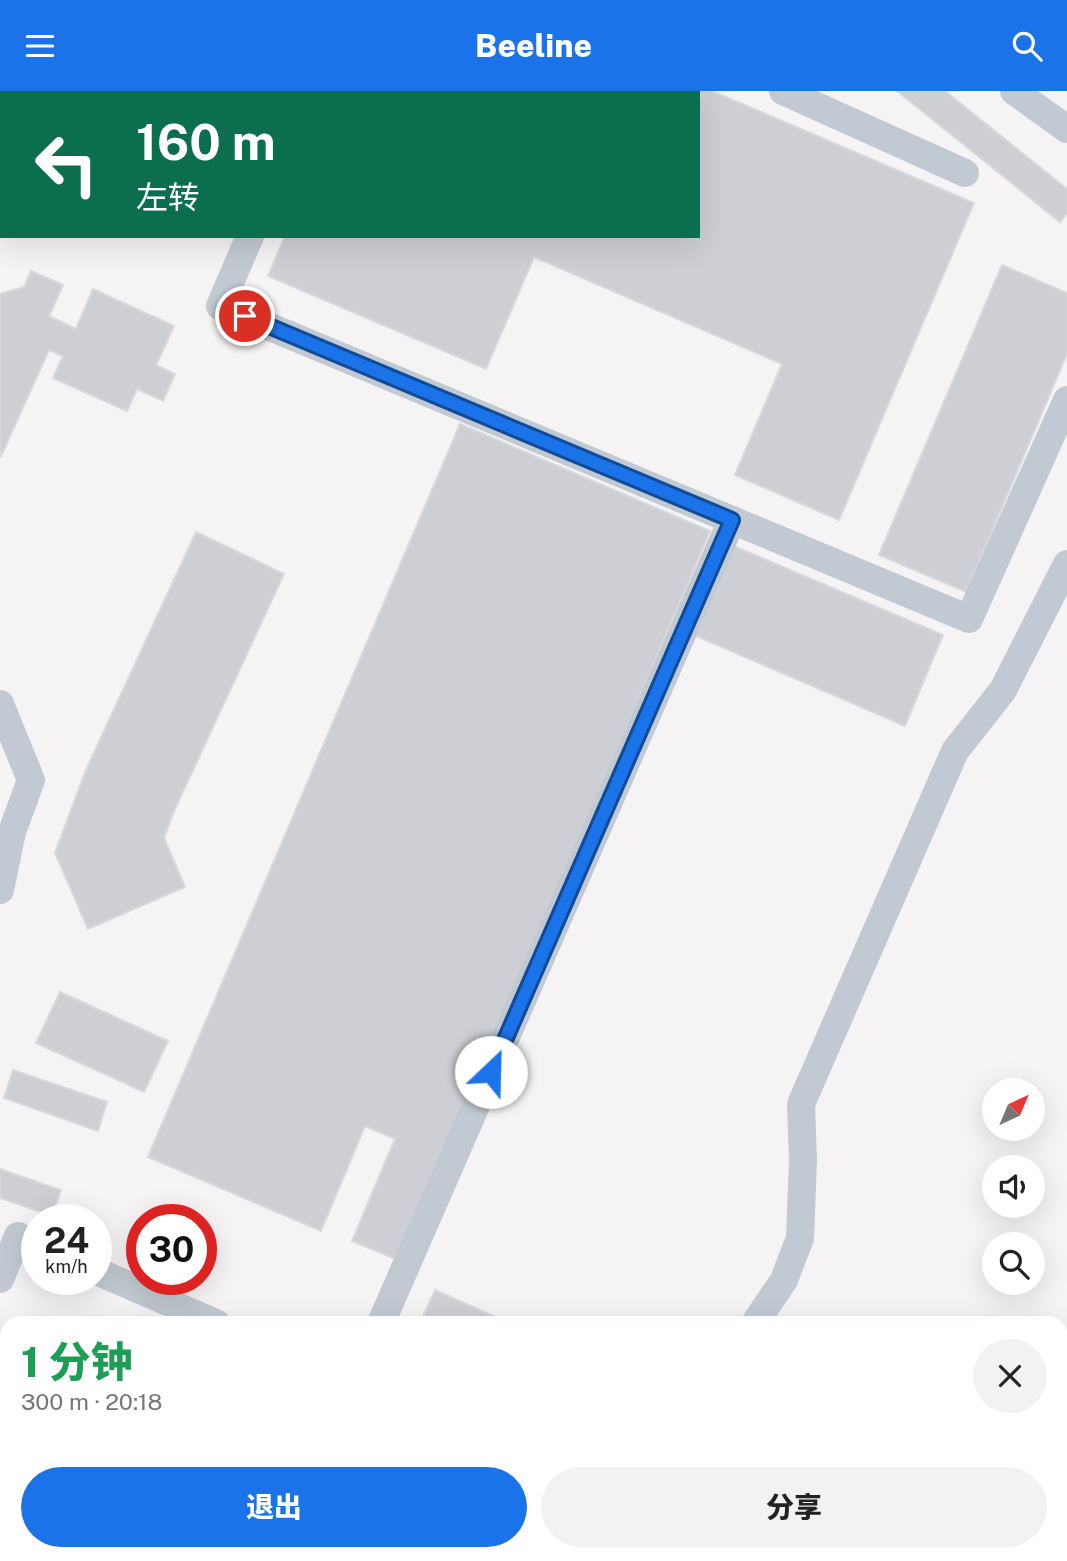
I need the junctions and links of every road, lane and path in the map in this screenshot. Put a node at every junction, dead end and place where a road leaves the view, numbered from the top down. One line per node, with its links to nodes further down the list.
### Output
1 (783, 91): 4 (street)
2 (1014, 91): 3 (street)
3 (1067, 129)
4 (965, 173)
5 (249, 238): 7 (street)
6 (1067, 400): 7 (street)
7 (732, 520): 15 (street)
8 (1067, 564): 16 (street)
9 (0, 705): 10 (street)
10 (0, 890)
11 (18, 1236): 13 (street)
12 (112, 1278): 14 (street)
13 (0, 1279)
14 (200, 1316)
15 (384, 1316)
16 (760, 1316)

